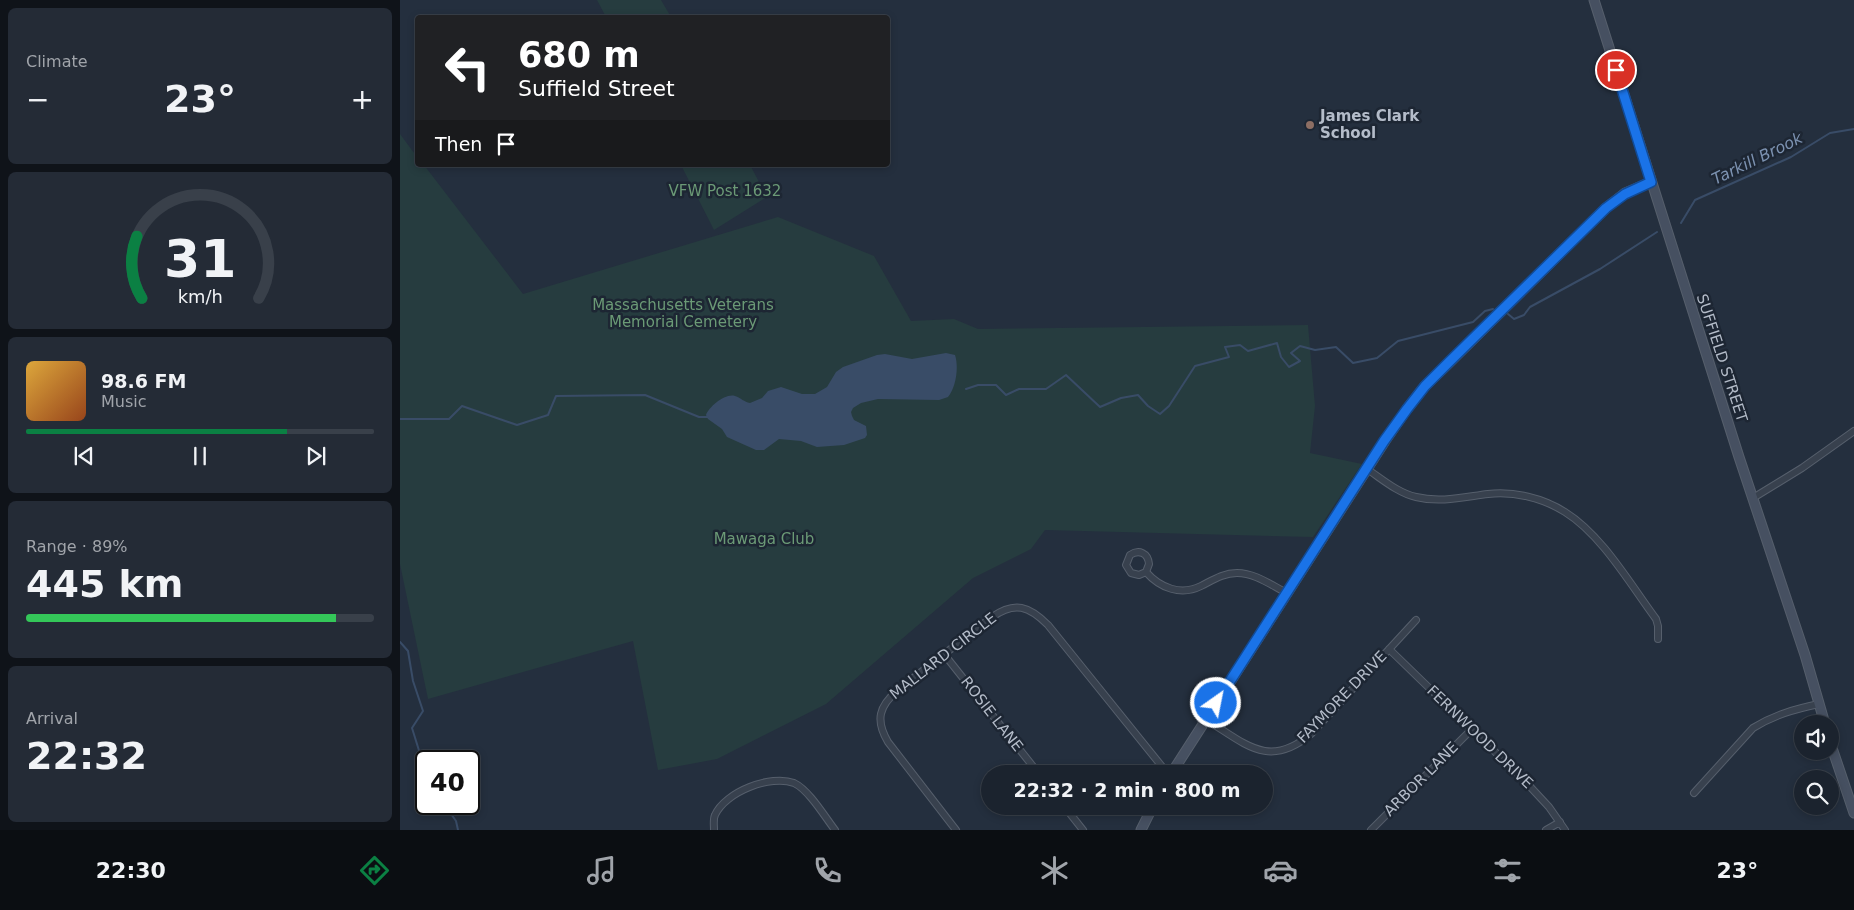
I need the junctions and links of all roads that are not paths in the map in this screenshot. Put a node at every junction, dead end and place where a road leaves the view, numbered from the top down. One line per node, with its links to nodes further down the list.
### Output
1 (1594, 0): 2 (main road, SUFFIELD STREET)
2 (1651, 182): 4 (main road); 5 (main road, SUFFIELD STREET)
3 (1854, 431): 5 (street)
4 (1367, 469): 7 (main road); 9 (street)
5 (1753, 498): 12 (main road, SUFFIELD STREET)
6 (1146, 572): 7 (street)
7 (1287, 593): 14 (main road)
8 (1416, 620): 10 (street, FAYMORE DRIVE)
9 (1658, 639)
10 (1389, 648): 14 (street, FAYMORE DRIVE); 15 (street, FERNWOOD DRIVE)
11 (944, 654): 17 (street, ROSIE LANE); 18 (street, MALLARD CIRCLE); 27 (street, MALLARD CIRCLE)
12 (1819, 704): 13 (main road, SUFFIELD STREET); 20 (street)
13 (1822, 715)
14 (1205, 719): 19 (main road)
15 (1472, 729): 24 (street, FERNWOOD DRIVE); 30 (street, ARBOR LANE)
16 (1836, 760): 21 (main road)
17 (1032, 765)
18 (1162, 765)
19 (1175, 765)
20 (1694, 794)
21 (1854, 812)
22 (1071, 815): 28 (street)
23 (1148, 815): 29 (main road)
24 (1560, 822): 31 (street); 32 (street, FERNWOOD DRIVE)
25 (714, 830): 26 (street)
26 (835, 830)
27 (956, 830)
28 (1083, 830)
29 (1142, 830)
30 (1371, 830)
31 (1546, 830)
32 (1565, 830)

